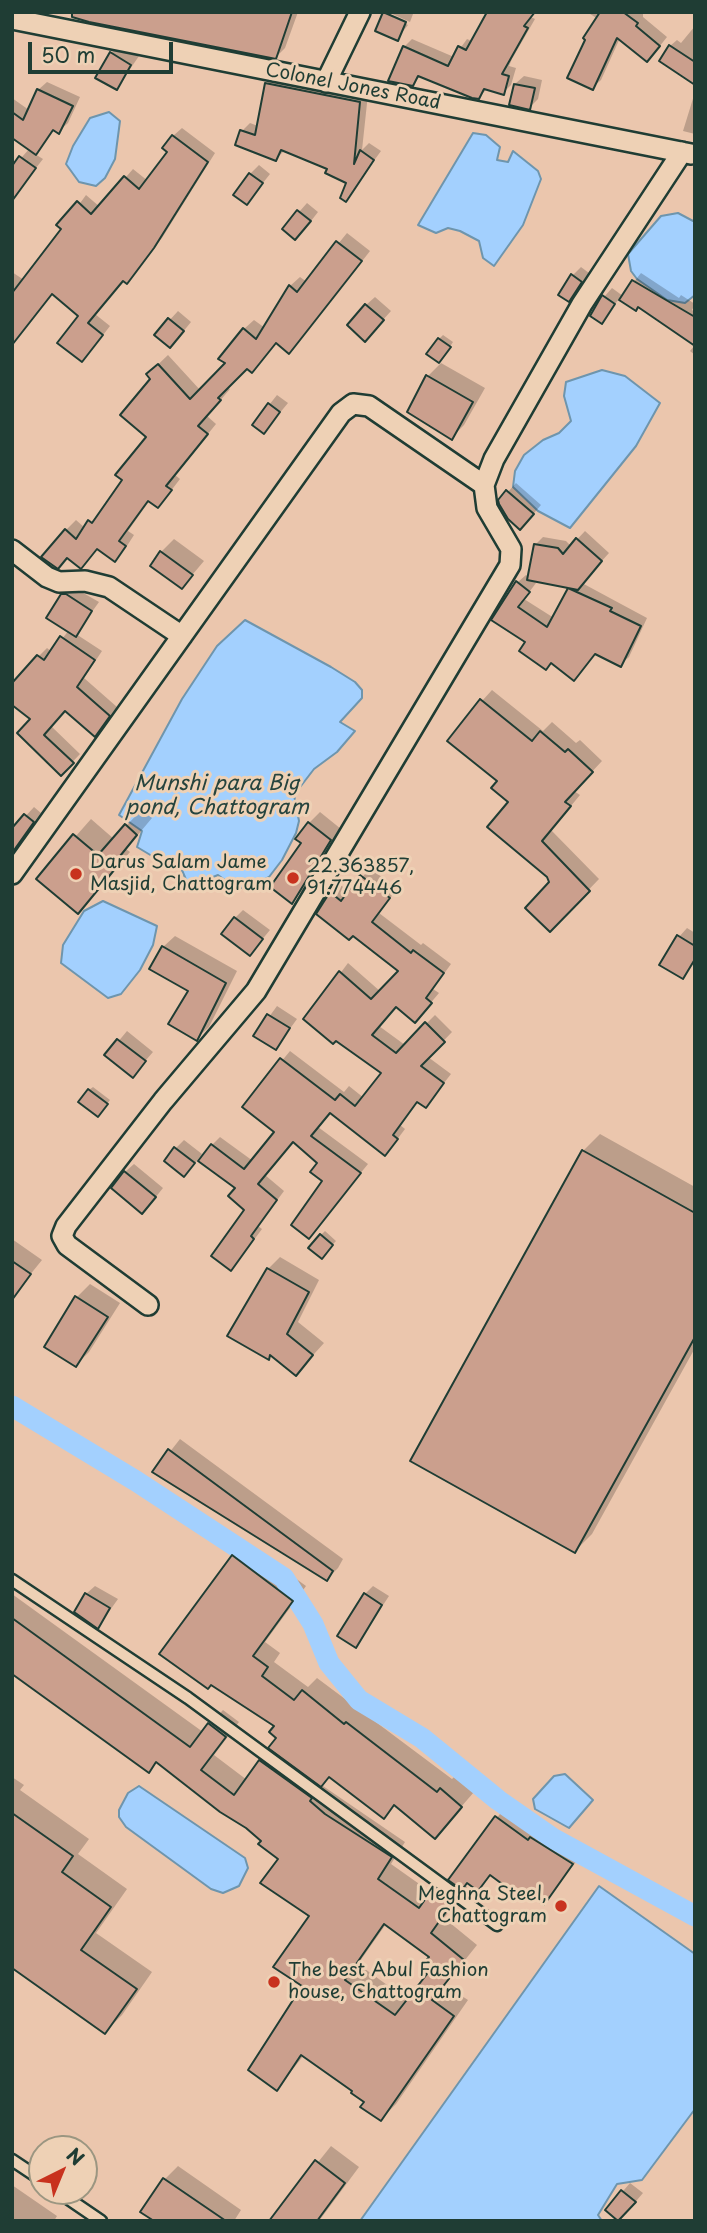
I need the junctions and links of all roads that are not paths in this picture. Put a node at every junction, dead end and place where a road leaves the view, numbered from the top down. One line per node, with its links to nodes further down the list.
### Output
1 (360, 12): 3 (street)
2 (12, 19): 3 (street, Colonel Jones Road)
3 (326, 82): 4 (street, Colonel Jones Road)
4 (688, 153): 5 (street)
5 (484, 485): 7 (street); 9 (street)
6 (12, 550): 7 (street)
7 (182, 636): 8 (street)
8 (12, 874)
9 (148, 1306)
10 (12, 1580): 11 (lane)
11 (497, 1925)
12 (12, 2160): 13 (lane)
13 (28, 2171)
14 (78, 2205): 15 (lane)
15 (101, 2221)

